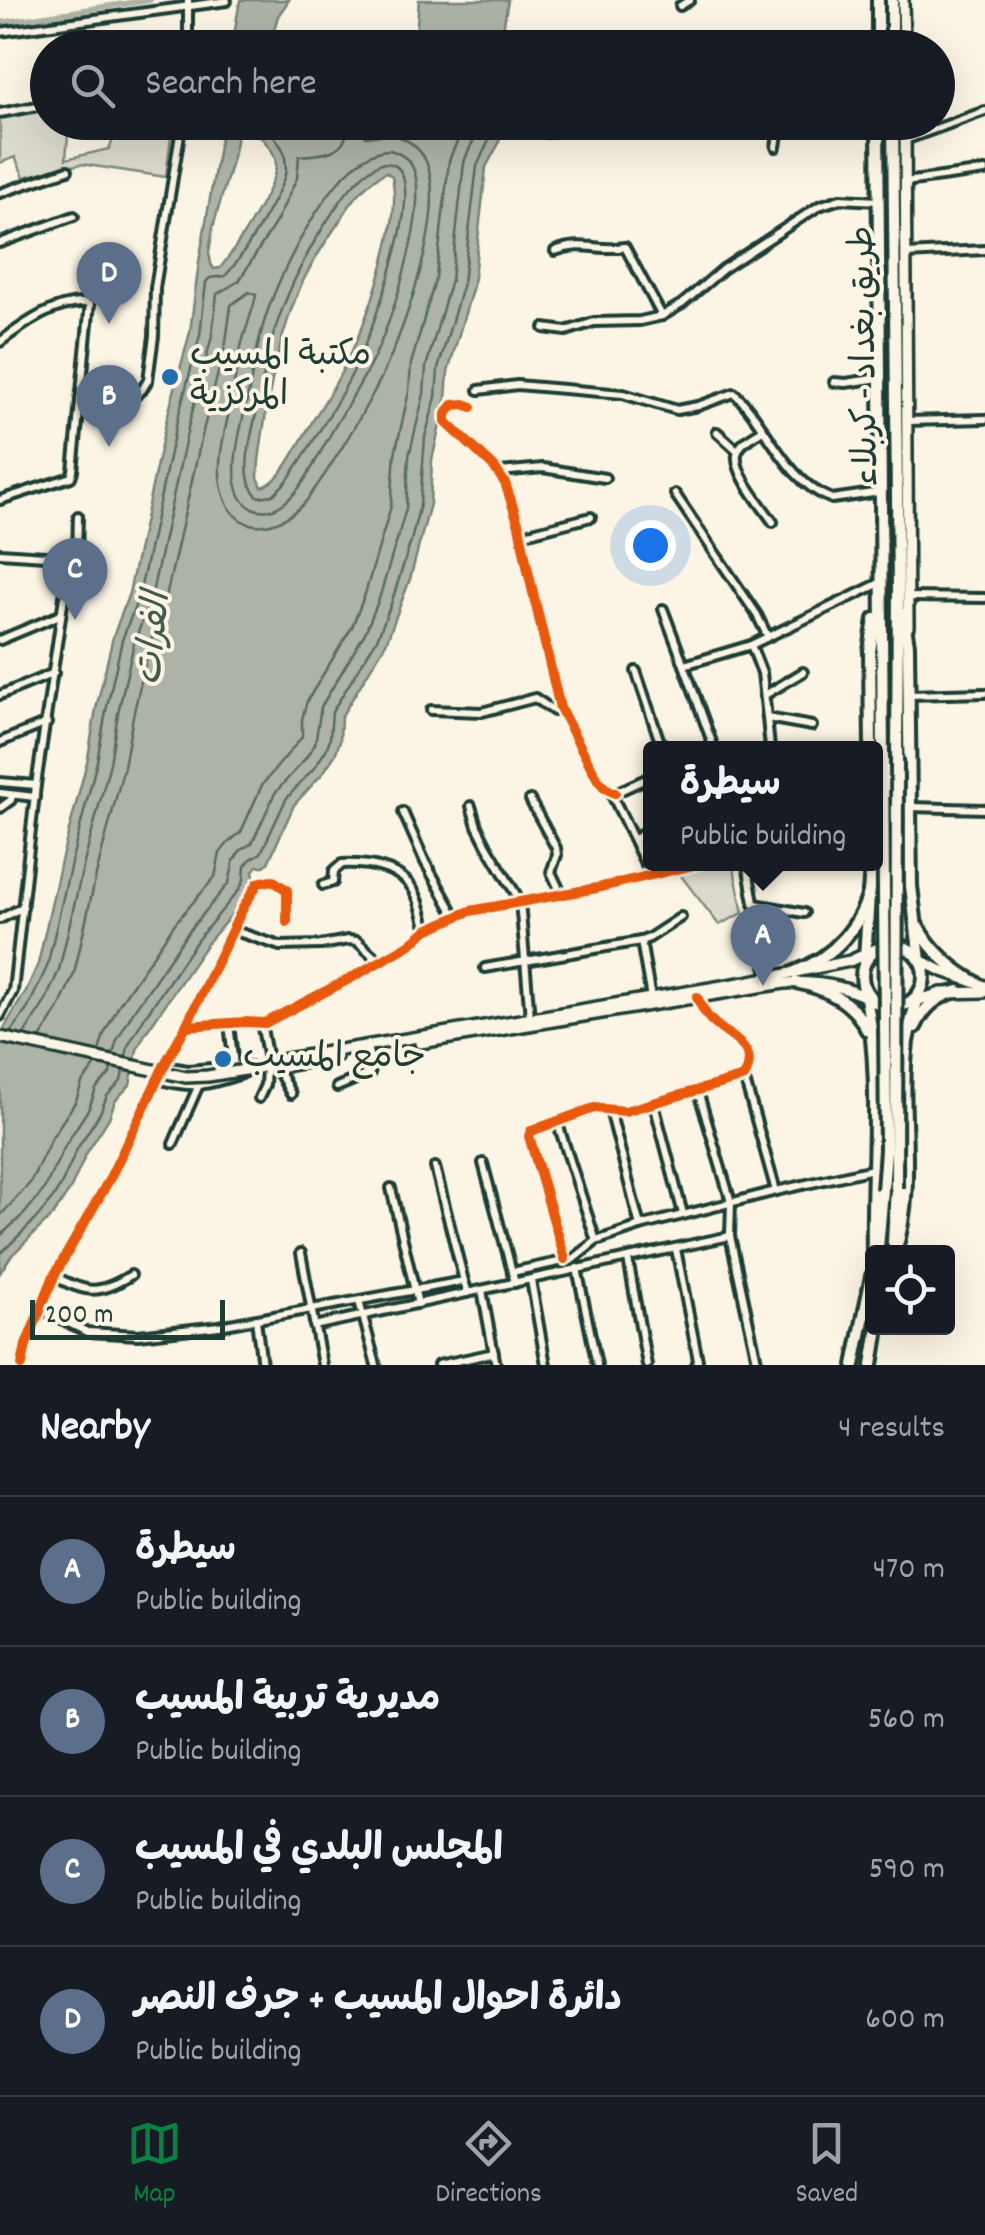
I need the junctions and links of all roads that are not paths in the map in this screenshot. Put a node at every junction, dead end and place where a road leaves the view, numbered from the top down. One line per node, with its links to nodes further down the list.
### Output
1 (690, 0): 7 (street)
2 (878, 0): 9 (highway)
3 (892, 0): 10 (highway)
4 (903, 0): 11 (main road)
5 (227, 1): 6 (street)
6 (188, 2): 8 (street); 12 (street)
7 (680, 6)
8 (188, 30)
9 (878, 30)
10 (892, 30)
11 (904, 30)
12 (0, 32)
13 (30, 107): 15 (street)
14 (985, 111): 16 (street)
15 (0, 113)
16 (955, 122)
17 (179, 140): 39 (street)
18 (777, 140): 22 (street)
19 (878, 140): 27 (highway)
20 (892, 140): 47 (highway, طريق بغداد - كربلاء)
21 (905, 140): 25 (main road)
22 (776, 147)
23 (68, 170): 26 (street)
24 (985, 171): 25 (street)
25 (905, 182): 32 (main road)
26 (0, 193)
27 (878, 201): 33 (street); 36 (highway)
28 (74, 216): 29 (street)
29 (0, 243)
30 (985, 250): 32 (street)
31 (556, 251): 33 (street)
32 (906, 254): 42 (main road)
33 (662, 316): 34 (street)
34 (544, 328)
35 (0, 342): 39 (street)
36 (880, 378): 37 (street); 48 (highway)
37 (834, 382)
38 (479, 390): 43 (street)
39 (80, 400): 52 (street)
40 (472, 407): 46 (street)
41 (985, 418): 42 (street)
42 (908, 421): 62 (main road)
43 (763, 430): 45 (street); 51 (street)
44 (717, 432): 45 (street)
45 (738, 451): 56 (street)
46 (498, 472): 49 (street); 57 (street)
47 (896, 473): 48 (highway); 53 (highway, طريق بغداد - كربلاء)
48 (880, 474): 51 (highway)
49 (605, 478)
50 (675, 494): 66 (street)
51 (880, 496): 53 (highway); 60 (highway)
52 (0, 500)
53 (896, 503): 61 (highway, طريق بغداد - كربلاء)
54 (78, 516): 58 (street)
55 (590, 517): 57 (street)
56 (773, 522)
57 (521, 536): 78 (street)
58 (0, 553)
59 (68, 570): 65 (street)
60 (880, 586): 66 (street); 86 (highway); 87 (highway, bridge)
61 (898, 589): 69 (highway); 176 (highway, bridge)
62 (909, 597): 63 (street); 69 (main road)
63 (985, 598)
64 (663, 609): 70 (street)
65 (60, 616): 67 (street); 73 (street)
66 (768, 637): 68 (street)
67 (0, 640)
68 (751, 645): 70 (street); 77 (street)
69 (908, 645): 75 (highway)
70 (684, 665): 84 (street)
71 (636, 671): 83 (street)
72 (803, 672): 77 (street)
73 (54, 673): 76 (street); 81 (street)
74 (985, 692): 75 (street)
75 (908, 694): 98 (highway)
76 (0, 695)
77 (764, 695): 80 (street)
78 (560, 708): 79 (street); 93 (street)
79 (431, 710)
80 (766, 718): 82 (street); 85 (street)
81 (47, 723): 88 (street); 91 (street)
82 (812, 726)
83 (660, 741)
84 (711, 741)
85 (769, 741)
86 (871, 741)
87 (882, 741)
88 (0, 742)
89 (643, 780): 93 (street)
90 (0, 782): 91 (street)
91 (36, 785): 95 (street)
92 (0, 793): 94 (street)
93 (615, 793): 103 (street)
94 (12, 794): 95 (street); 99 (street)
95 (35, 797): 116 (street)
96 (530, 800): 113 (street)
97 (472, 806): 114 (street)
98 (910, 807): 100 (street); 118 (highway)
99 (0, 808)
100 (985, 809)
101 (403, 812): 119 (street)
102 (643, 834): 103 (street)
103 (636, 840): 105 (street)
104 (883, 852): 175 (highway, bridge)
105 (643, 857)
106 (649, 871): 110 (street)
107 (664, 871): 110 (street)
108 (749, 871): 115 (street)
109 (872, 871): 112 (highway)
110 (650, 874): 113 (street)
111 (323, 884): 124 (street)
112 (871, 884): 127 (highway); 133 (highway)
113 (562, 893): 114 (street)
114 (520, 901): 119 (street); 129 (street)
115 (755, 904): 117 (street); 134 (street)
116 (23, 907): 121 (street); 141 (street)
117 (804, 913)
118 (914, 914): 128 (highway); 135 (highway)
119 (456, 916): 124 (street)
120 (681, 917): 125 (street)
121 (0, 918)
122 (287, 922): 123 (street)
123 (232, 930): 130 (street); 145 (street)
124 (428, 930): 130 (street)
125 (642, 941): 129 (street); 139 (street)
126 (878, 948): 127 (main road); 128 (highway); 132 (highway)
127 (865, 954): 132 (highway); 133 (main road)
128 (920, 960): 135 (main road); 138 (highway)
129 (525, 961): 131 (street); 142 (street)
130 (380, 962): 143 (street)
131 (485, 968)
132 (862, 969): 137 (highway)
133 (796, 977): 134 (main road); 137 (main road); 147 (highway)
134 (768, 981): 139 (main road); 140 (main road)
135 (982, 987): 136 (main road)
136 (958, 991): 138 (main road); 149 (highway)
137 (868, 994): 138 (highway); 147 (highway)
138 (916, 997): 149 (highway)
139 (652, 998): 142 (main road)
140 (697, 998): 148 (main road); 153 (street)
141 (0, 1016)
142 (530, 1018): 152 (main road)
143 (261, 1023): 144 (street); 152 (street)
144 (229, 1024): 145 (street); 151 (street)
145 (186, 1026): 150 (street)
146 (0, 1038): 152 (main road, bridge)
147 (873, 1050): 166 (highway)
148 (368, 1051): 152 (main road); 156 (street)
149 (907, 1052): 177 (highway)
150 (164, 1066): 151 (street); 154 (street)
151 (234, 1066): 152 (street)
152 (267, 1066): 155 (street); 158 (street); 159 (street)
153 (744, 1077): 157 (street); 168 (street)
154 (158, 1079): 155 (street); 185 (street)
155 (198, 1087): 163 (street)
156 (337, 1087)
157 (698, 1091): 160 (street); 169 (street)
158 (292, 1094)
159 (260, 1098)
160 (654, 1104): 161 (street); 170 (street)
161 (610, 1110): 162 (street); 171 (street)
162 (557, 1121): 173 (street); 180 (street)
163 (173, 1144)
164 (484, 1163): 183 (street)
165 (434, 1167): 187 (street)
166 (874, 1169): 168 (street); 174 (highway)
167 (391, 1188): 189 (street)
168 (776, 1191): 169 (street)
169 (731, 1202): 170 (street); 172 (street)
170 (683, 1214): 171 (street)
171 (640, 1226): 173 (street)
172 (730, 1236): 178 (street); 212 (street)
173 (596, 1241): 180 (street)
174 (875, 1245)
175 (877, 1245)
176 (893, 1245)
177 (896, 1245)
178 (676, 1249): 181 (street); 211 (street)
179 (301, 1254): 195 (street)
180 (568, 1260): 182 (street); 183 (street)
181 (628, 1260): 182 (street); 210 (street)
182 (578, 1270): 186 (street); 209 (street)
183 (512, 1272): 188 (street)
184 (130, 1274): 185 (street)
185 (54, 1276): 194 (street)
186 (531, 1280): 188 (street); 208 (street)
187 (464, 1281): 189 (street); 191 (street)
188 (515, 1284): 190 (street)
189 (415, 1290): 192 (street); 193 (street)
190 (482, 1290): 191 (street); 201 (street)
191 (468, 1294): 193 (street)
192 (359, 1301): 195 (street); 196 (street)
193 (418, 1304): 196 (street)
194 (40, 1308): 197 (street); 202 (street)
195 (310, 1310): 197 (street); 198 (street)
196 (364, 1316): 198 (street); 205 (street)
197 (256, 1320): 203 (street)
198 (314, 1326): 204 (street)
199 (865, 1330): 213 (highway)
200 (877, 1335): 214 (highway)
201 (494, 1354): 206 (street); 207 (street)
202 (22, 1365)
203 (262, 1365)
204 (322, 1365)
205 (376, 1365)
206 (438, 1365)
207 (496, 1365)
208 (546, 1365)
209 (597, 1365)
210 (647, 1365)
211 (696, 1365)
212 (758, 1365)
213 (854, 1365)
214 (872, 1365)

